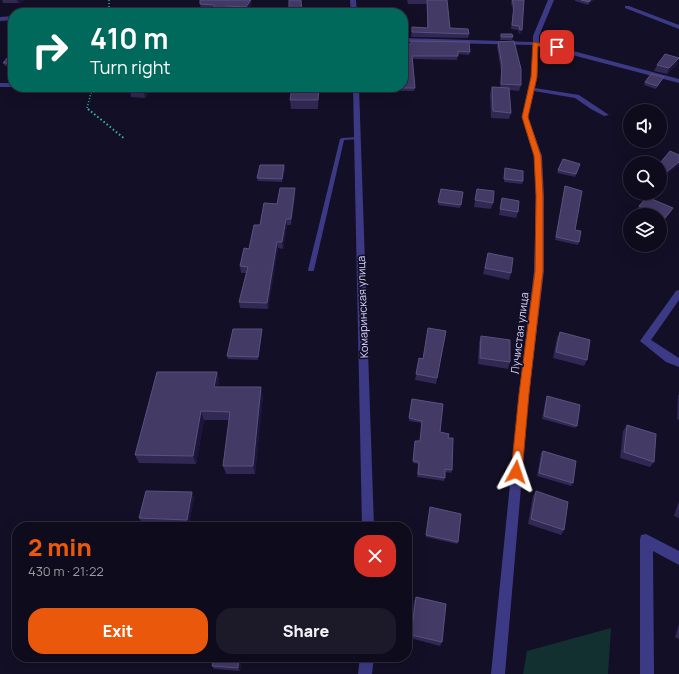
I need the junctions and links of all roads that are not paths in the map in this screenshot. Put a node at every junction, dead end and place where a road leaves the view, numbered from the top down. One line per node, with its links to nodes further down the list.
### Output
1 (551, 0): 5 (street, Лучистая улица)
2 (627, 7): 3 (street)
3 (679, 27)
4 (408, 40): 5 (street)
5 (535, 44): 6 (street); 7 (street, Лучистая улица)
6 (679, 81)
7 (532, 89): 9 (street); 18 (street, Лучистая улица)
8 (356, 92): 10 (street, Комаринская улица)
9 (606, 115)
10 (358, 138): 11 (lane); 14 (street, Комаринская улица)
11 (311, 270)
12 (679, 293): 13 (street)
13 (679, 363)
14 (368, 522)
15 (679, 558): 19 (street)
16 (366, 662): 17 (street)
17 (365, 674)
18 (498, 674)
19 (647, 674)

